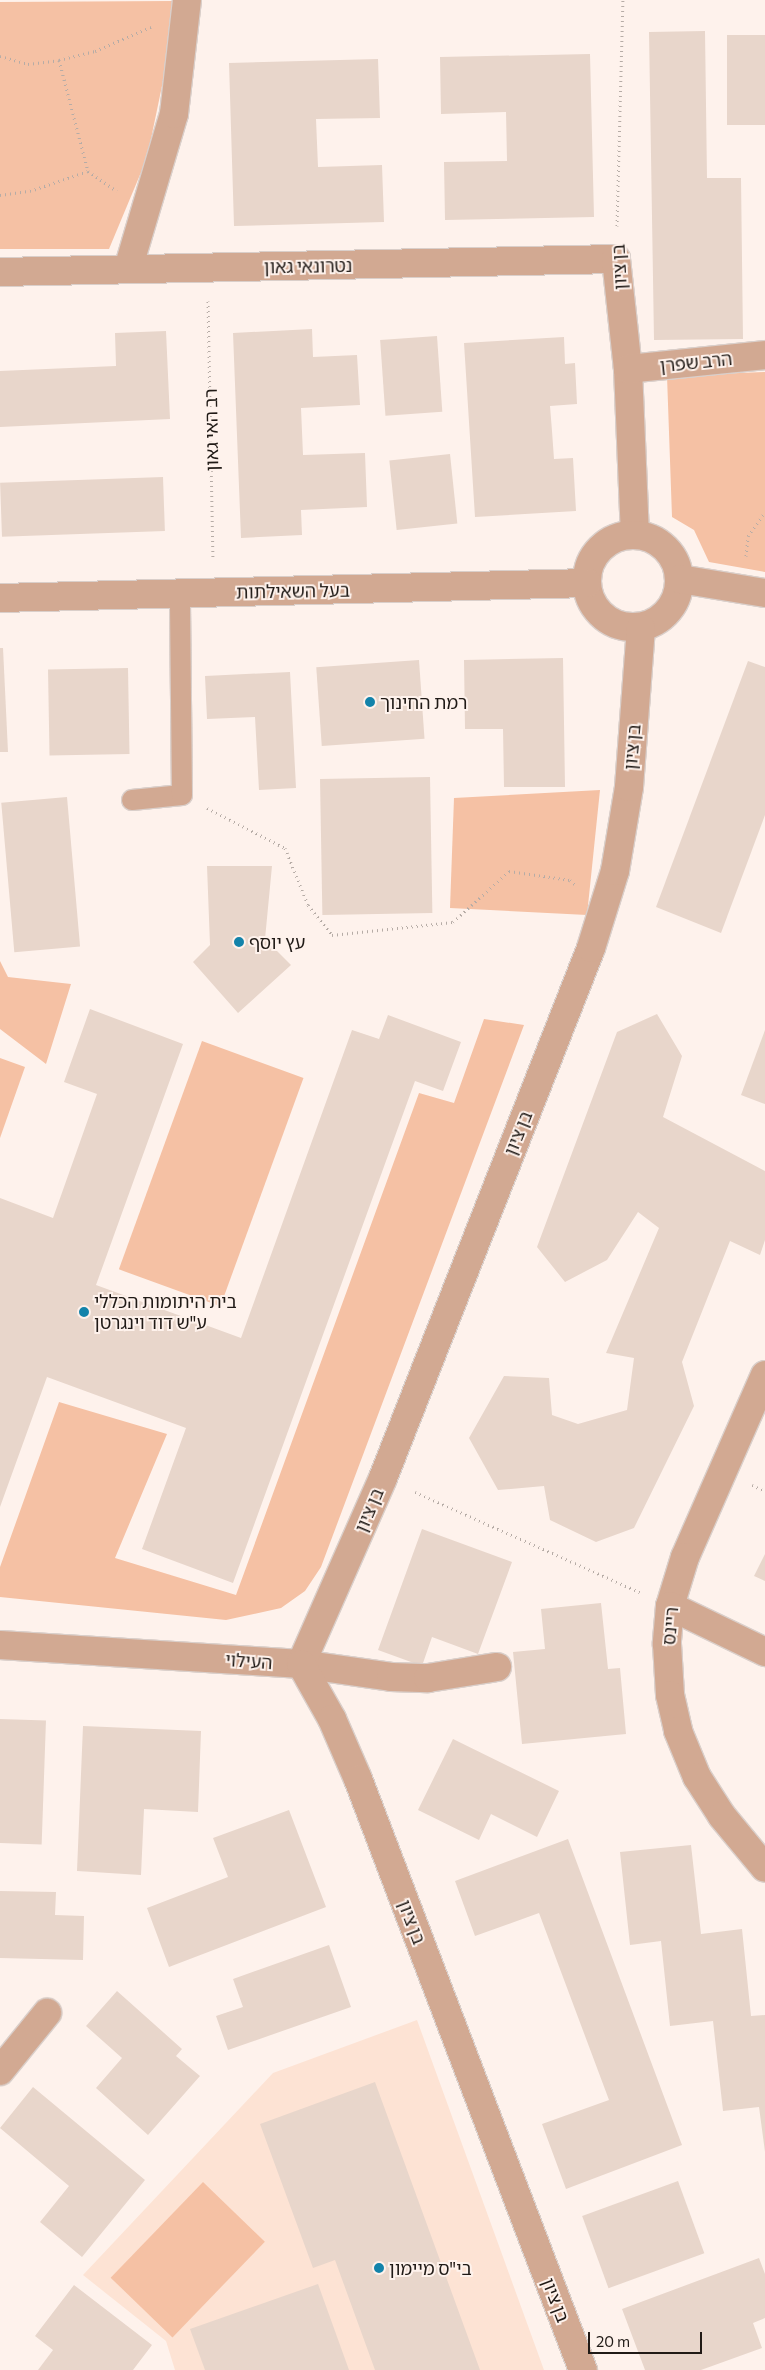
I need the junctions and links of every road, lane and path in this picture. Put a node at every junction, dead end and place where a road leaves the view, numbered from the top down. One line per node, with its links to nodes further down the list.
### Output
1 (622, 0): 8 (path, בן ציון)
2 (186, 6): 4 (path); 7 (street)
3 (0, 56): 4 (path)
4 (59, 60): 5 (path)
5 (88, 171): 6 (path); 7 (path)
6 (0, 195)
7 (144, 217): 10 (street)
8 (616, 259): 9 (street, נטרונאי גאון); 13 (street, בן ציון)
9 (208, 268): 10 (street, נטרונאי גאון); 18 (path, רב האי גאון)
10 (128, 269): 11 (street, נטרונאי גאון)
11 (0, 272)
12 (765, 355): 13 (street, הרב שפרן)
13 (628, 368): 15 (street, בן ציון)
14 (765, 512): 19 (path)
15 (635, 534): 16 (street); 17 (street)
16 (680, 579): 19 (street); 22 (street)
17 (587, 583): 18 (street, בעל השאילתות); 22 (street)
18 (214, 592): 20 (street, בעל השאילתות)
19 (753, 592)
20 (180, 593): 21 (street, בעל השאילתות); 23 (lane)
21 (0, 598)
22 (641, 628): 25 (street, בן ציון)
23 (182, 795): 24 (lane); 25 (path)
24 (132, 800)
25 (603, 910): 27 (street, בן ציון)
26 (763, 1384): 28 (street, ריינס)
27 (383, 1478): 28 (path); 31 (street, בן ציון)
28 (670, 1606): 30 (street); 33 (street, ריינס)
29 (0, 1645): 31 (street, העילוי)
30 (765, 1652)
31 (301, 1664): 32 (street, העילוי); 36 (street, בן ציון)
32 (497, 1667)
33 (765, 1868)
34 (46, 2013): 35 (street)
35 (0, 2071)
36 (583, 2370)

